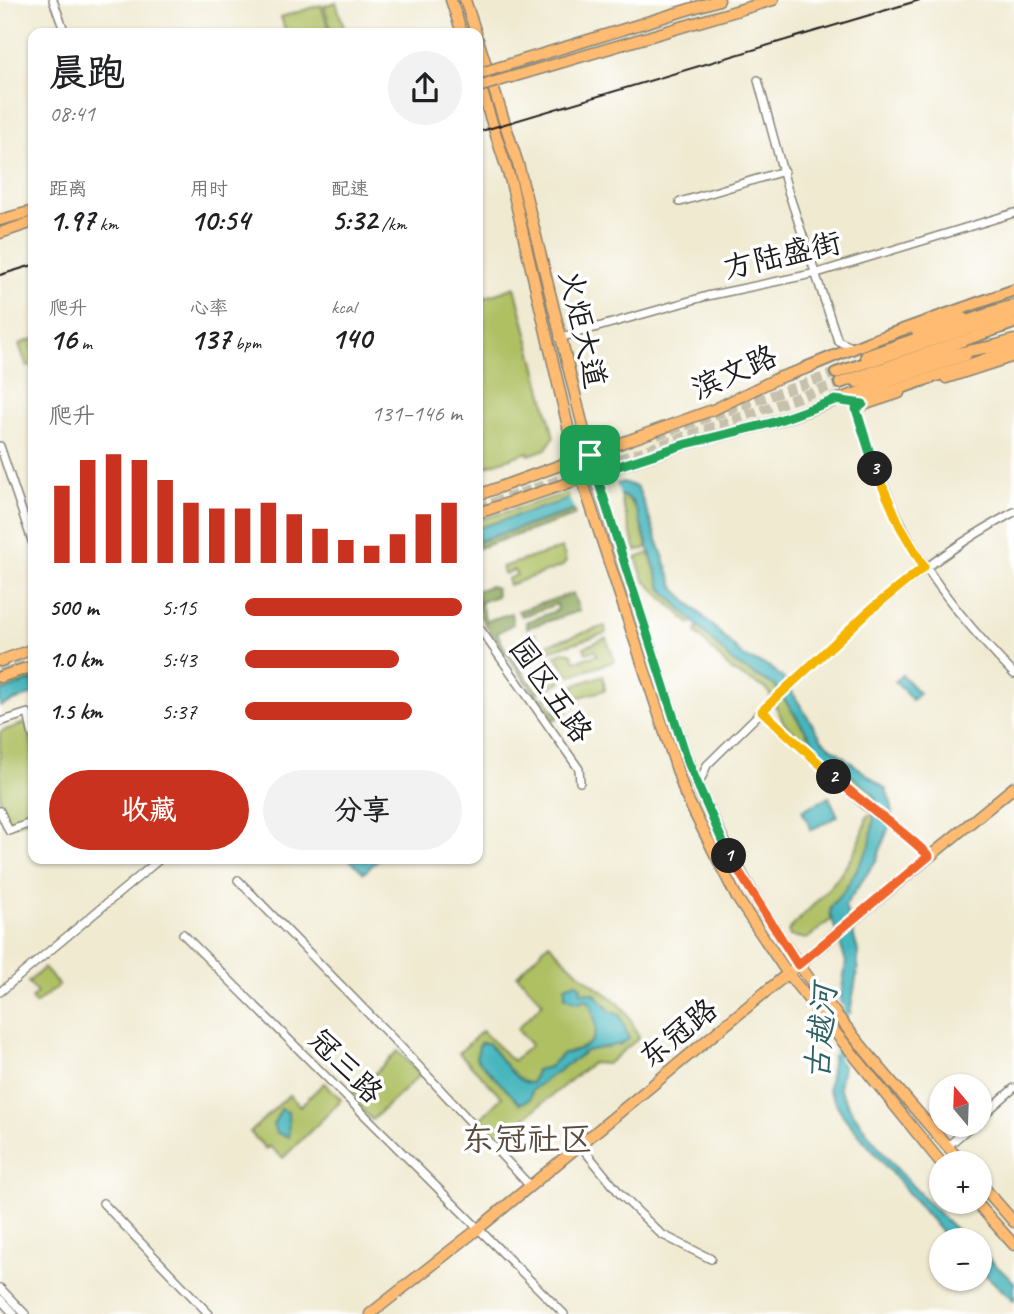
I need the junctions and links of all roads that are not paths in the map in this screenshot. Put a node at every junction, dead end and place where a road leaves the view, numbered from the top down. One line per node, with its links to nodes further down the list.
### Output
1 (53, 0): 7 (street)
2 (451, 0): 8 (main road)
3 (465, 0): 9 (main road)
4 (719, 0): 11 (main road, bridge)
5 (773, 0): 6 (main road)
6 (752, 3): 13 (main road, bridge)
7 (63, 28)
8 (460, 28)
9 (474, 28)
10 (483, 56): 28 (main road, 火炬大道)
11 (483, 74)
12 (758, 80): 15 (street)
13 (483, 86)
14 (483, 93): 43 (main road, 火炬大道)
15 (784, 171): 16 (street); 22 (street)
16 (680, 202)
17 (28, 212): 19 (main road)
18 (1014, 213): 22 (street, 方陆盛街)
19 (0, 220)
20 (28, 224): 21 (main road)
21 (0, 233)
22 (817, 273): 28 (street, 方陆盛街); 30 (street)
23 (1014, 290): 33 (highway)
24 (1014, 304): 25 (main road, 滨文路)
25 (996, 310): 37 (main road, 滨文路); 38 (highway)
26 (1014, 313): 31 (highway)
27 (1014, 323): 31 (highway)
28 (558, 338): 42 (main road, 火炬大道)
29 (1014, 340): 32 (main road, 滨文路)
30 (838, 341): 33 (street); 36 (street)
31 (943, 342): 38 (highway)
32 (993, 346): 38 (highway); 39 (main road, 滨文路)
33 (853, 348): 36 (highway)
34 (1014, 349): 39 (highway)
35 (1014, 356): 40 (main road)
36 (831, 357): 37 (highway)
37 (805, 368): 42 (main road, 滨文路)
38 (838, 378)
39 (839, 401): 40 (main road); 45 (main road, 滨文路)
40 (859, 407): 50 (street)
41 (0, 446): 49 (street)
42 (590, 455): 43 (main road, 滨文路); 45 (main road, 火炬大道)
43 (576, 461): 44 (main road, 火炬大道); 46 (main road, 滨文路)
44 (582, 478): 45 (main road, 滨文路); 47 (main road, 滨文路); 60 (main road, 火炬大道)
45 (596, 480): 59 (main road, 火炬大道)
46 (483, 493)
47 (483, 511)
48 (1014, 512): 50 (street)
49 (28, 527)
50 (924, 567): 55 (street); 57 (street)
51 (483, 633): 64 (street, 园区五路)
52 (28, 651): 53 (main road)
53 (0, 661)
54 (28, 668): 56 (main road)
55 (1014, 674)
56 (0, 677)
57 (762, 711): 63 (street); 69 (street)
58 (28, 713): 61 (street)
59 (672, 713): 60 (main road); 62 (main road, 火炬大道)
60 (658, 717): 74 (main road, 火炬大道)
61 (0, 722)
62 (688, 762): 63 (street); 65 (main road, 火炬大道)
63 (707, 765): 65 (street)
64 (580, 782)
65 (698, 787): 73 (main road, 火炬大道)
66 (1014, 787): 69 (main road, 东冠路)
67 (0, 811): 68 (street)
68 (28, 824)
69 (929, 856): 73 (main road, 东冠路)
70 (154, 864): 75 (street)
71 (238, 880): 83 (street)
72 (183, 934): 88 (street, 冠三路)
73 (798, 965): 74 (main road, 东冠路); 80 (main road, 火炬大道)
74 (788, 974): 79 (main road, 东冠路); 81 (main road, 火炬大道)
75 (0, 992)
76 (1014, 1088): 77 (street)
77 (992, 1107)
78 (957, 1138): 80 (street)
79 (580, 1145): 83 (main road, 东冠路); 90 (street)
80 (948, 1146): 82 (main road, 火炬大道)
81 (931, 1151)
82 (952, 1151)
83 (530, 1186): 88 (main road, 东冠路)
84 (992, 1197): 87 (main road)
85 (103, 1203): 95 (street)
86 (987, 1214): 89 (main road)
87 (1014, 1222)
88 (478, 1229): 96 (main road, 东冠路); 97 (street, 冠三路)
89 (1014, 1245)
90 (711, 1259)
91 (0, 1288): 94 (street)
92 (0, 1299): 93 (street)
93 (14, 1314)
94 (25, 1314)
95 (209, 1314)
96 (370, 1314)
97 (564, 1314)

